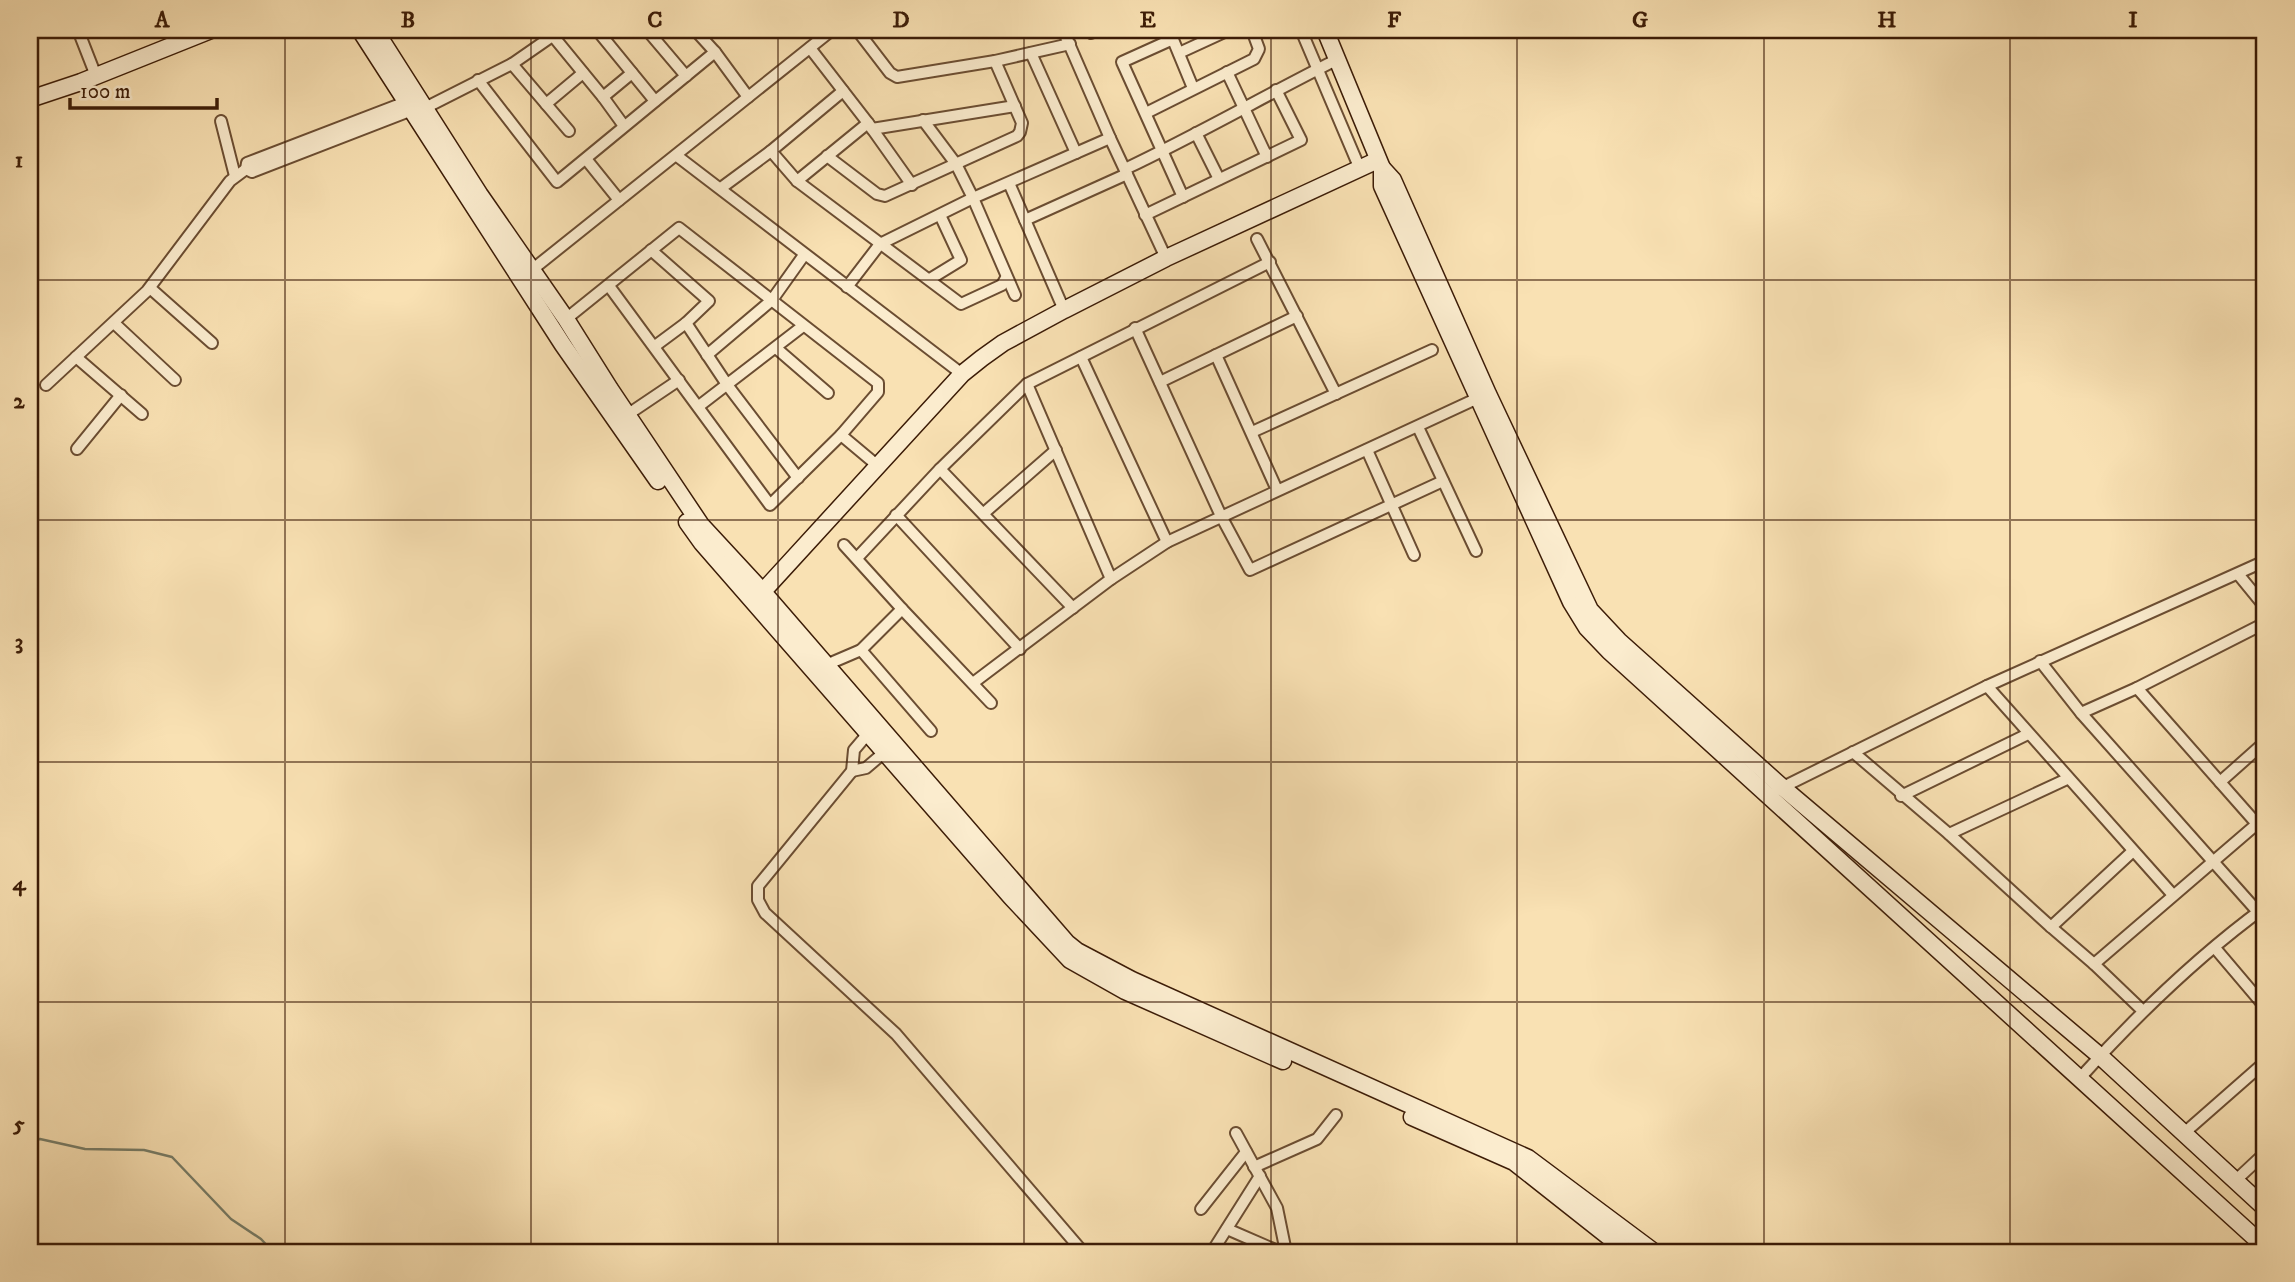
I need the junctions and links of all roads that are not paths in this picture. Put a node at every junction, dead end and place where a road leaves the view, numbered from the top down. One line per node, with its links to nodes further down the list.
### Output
1 (78, 30): 29 (street)
2 (186, 30): 29 (street)
3 (211, 30): 29 (street)
4 (360, 30): 45 (street)
5 (375, 30): 45 (street)
6 (597, 30): 31 (street)
7 (646, 30): 32 (street)
8 (695, 30): 21 (street)
9 (832, 30): 20 (street)
10 (856, 30): 25 (street)
11 (1063, 30): 19 (street)
12 (1228, 30): 17 (street)
13 (1252, 30): 28 (street)
14 (1301, 30): 27 (street)
15 (1325, 30): 24 (street)
16 (557, 33): 26 (street); 30 (street)
17 (1212, 33): 22 (street)
18 (1171, 34): 22 (street); 46 (street)
19 (1070, 44): 23 (street); 53 (street)
20 (810, 48): 37 (street); 39 (street)
21 (715, 52): 32 (street); 39 (street)
22 (1179, 52): 34 (street)
23 (1031, 53): 25 (street); 56 (street)
24 (1338, 59): 27 (street); 62 (street)
25 (995, 61): 43 (street)
26 (512, 64): 33 (street); 42 (street)
27 (1318, 69): 35 (street); 63 (street)
28 (1227, 72): 34 (street); 44 (street)
29 (95, 73): 36 (street); 40 (street)
30 (583, 73): 38 (street); 42 (street)
31 (632, 73): 38 (street); 41 (street)
32 (686, 76): 41 (street)
33 (478, 80): 45 (street); 60 (street)
34 (1193, 88): 46 (street)
35 (1276, 90): 44 (street); 59 (street)
36 (30, 91)
37 (843, 91): 50 (street); 54 (street)
38 (603, 97): 49 (street)
39 (748, 97): 57 (street)
40 (30, 99)
41 (655, 102): 49 (street)
42 (545, 104): 51 (street)
43 (1015, 106): 47 (street); 61 (street)
44 (1243, 107): 52 (street); 59 (street)
45 (414, 109): 65 (street); 83 (street)
46 (1146, 113): 55 (street)
47 (923, 120): 50 (street); 61 (street)
48 (221, 121): 65 (street)
49 (624, 126): 60 (street)
50 (870, 126): 58 (street); 69 (street)
51 (569, 131)
52 (1196, 133): 55 (street); 66 (street)
53 (1110, 138): 56 (street); 64 (street)
54 (772, 151): 67 (street); 70 (street)
55 (1161, 152): 64 (street); 71 (street)
56 (1076, 153): 68 (street)
57 (677, 156): 70 (street); 73 (street)
58 (827, 156): 67 (street); 69 (street)
59 (1267, 157): 66 (street)
60 (586, 159): 73 (street)
61 (956, 164): 69 (street); 72 (street)
62 (1380, 164): 63 (street); 116 (street); 166 (street)
63 (1360, 169): 81 (street)
64 (1126, 171): 75 (street); 76 (street)
65 (235, 176): 88 (street)
66 (1219, 179): 71 (street)
67 (797, 181): 78 (street)
68 (1009, 183): 72 (street); 76 (street)
69 (912, 185)
70 (721, 188): 80 (street)
71 (1183, 197): 75 (street)
72 (973, 198): 74 (street); 84 (street)
73 (619, 200): 83 (street)
74 (940, 215): 78 (street); 85 (street)
75 (1145, 215): 81 (street)
76 (1025, 220): 91 (street)
77 (1257, 239): 82 (street)
78 (880, 244): 85 (street); 87 (street)
79 (651, 250): 86 (street); 90 (street); 95 (street)
80 (804, 255): 87 (street); 90 (street)
81 (1166, 258): 91 (street)
82 (1270, 262): 92 (street); 97 (street)
83 (526, 275): 93 (street); 143 (street)
84 (1006, 278): 85 (street); 89 (street)
85 (930, 279)
86 (609, 286): 93 (street); 99 (street)
87 (847, 287): 106 (street)
88 (150, 288): 94 (street); 98 (street)
89 (1014, 295)
90 (772, 300): 96 (street); 102 (street)
91 (1064, 310): 106 (street)
92 (1297, 316): 103 (street); 114 (street)
93 (566, 319): 119 (street)
94 (114, 323): 104 (street); 107 (street)
95 (685, 323): 99 (street); 102 (street)
96 (803, 326): 100 (street); 122 (street)
97 (1135, 328): 105 (street); 109 (street)
98 (212, 343)
99 (654, 346): 108 (street)
100 (775, 348): 112 (street); 113 (street)
101 (1432, 350): 114 (street)
102 (707, 355): 112 (street)
103 (1216, 355): 109 (street); 121 (street)
104 (76, 357): 111 (street); 115 (street)
105 (1081, 357): 110 (street); 135 (street)
106 (962, 374): 126 (street)
107 (174, 380)
108 (679, 380): 117 (street); 119 (street)
109 (1160, 382): 134 (street)
110 (1027, 384): 124 (street); 127 (street)
111 (46, 385)
112 (727, 386): 117 (street); 128 (street)
113 (828, 393)
114 (1336, 394): 121 (street)
115 (121, 395): 118 (street); 123 (street)
116 (1478, 398): 120 (street); 166 (street)
117 (699, 406): 128 (street)
118 (142, 414)
119 (627, 415): 143 (street)
120 (1418, 427): 125 (street); 129 (street)
121 (1252, 432): 130 (street)
122 (841, 435): 126 (street); 128 (street)
123 (77, 449)
124 (1056, 450): 132 (street); 142 (street)
125 (1367, 450): 130 (street); 131 (street)
126 (878, 466): 143 (street)
127 (940, 469): 132 (street); 133 (street)
128 (798, 478)
129 (1443, 481): 131 (street); 137 (street)
130 (1277, 490): 134 (street)
131 (1392, 505): 134 (street); 138 (street)
132 (984, 513): 145 (street)
133 (896, 515): 139 (street); 148 (street)
134 (1222, 516): 135 (street)
135 (1167, 542): 142 (street)
136 (844, 545): 139 (street)
137 (1476, 551)
138 (1414, 555)
139 (857, 558): 146 (street)
140 (2265, 561): 141 (street)
141 (2238, 574): 144 (street); 150 (street)
142 (1111, 579): 145 (street)
143 (758, 596): 151 (street); 157 (street)
144 (2265, 607)
145 (1073, 608): 148 (street)
146 (902, 609): 149 (street); 152 (street)
147 (2265, 623): 154 (street)
148 (1020, 649): 152 (street)
149 (861, 650): 151 (street); 158 (street)
150 (2040, 661): 153 (street); 156 (street)
151 (826, 665): 157 (street)
152 (973, 683): 155 (street)
153 (1987, 686): 159 (street); 162 (street)
154 (2137, 688): 156 (street); 165 (street)
155 (991, 703)
156 (2081, 713): 171 (street)
157 (873, 728): 161 (street); 163 (street)
158 (931, 731)
159 (2028, 734): 164 (street); 167 (street)
160 (2265, 742): 165 (street)
161 (890, 747): 163 (street); 197 (street); 198 (street)
162 (1853, 752): 166 (street); 167 (street)
163 (852, 771): 193 (street)
164 (2067, 779): 169 (street); 170 (street)
165 (2220, 782): 168 (street)
166 (1776, 792): 179 (street); 181 (street)
167 (1901, 796): 169 (street)
168 (2261, 820): 171 (street)
169 (1949, 834): 174 (street)
170 (2133, 851): 172 (street); 174 (street)
171 (2214, 860): 172 (street); 173 (street)
172 (2173, 895): 176 (street)
173 (2262, 909): 175 (street)
174 (2051, 928): 176 (street)
175 (2215, 947): 177 (street); 178 (street)
176 (2094, 964): 178 (street)
177 (2265, 1007)
178 (2143, 1011): 179 (street)
179 (2100, 1056): 181 (street); 184 (street)
180 (2265, 1062): 184 (street)
181 (2080, 1078): 192 (street)
182 (1336, 1115): 187 (street)
183 (1236, 1133): 185 (street)
184 (2183, 1134): 188 (street)
185 (1246, 1152): 187 (street); 190 (street)
186 (2265, 1153): 188 (street)
187 (1257, 1172): 191 (street); 196 (street)
188 (2235, 1181): 189 (street)
189 (2265, 1208)
190 (1201, 1209)
191 (1227, 1228): 194 (street); 195 (street)
192 (2265, 1247)
193 (1083, 1252)
194 (1212, 1252)
195 (1280, 1252)
196 (1286, 1252)
197 (1628, 1252)
198 (1654, 1252)

